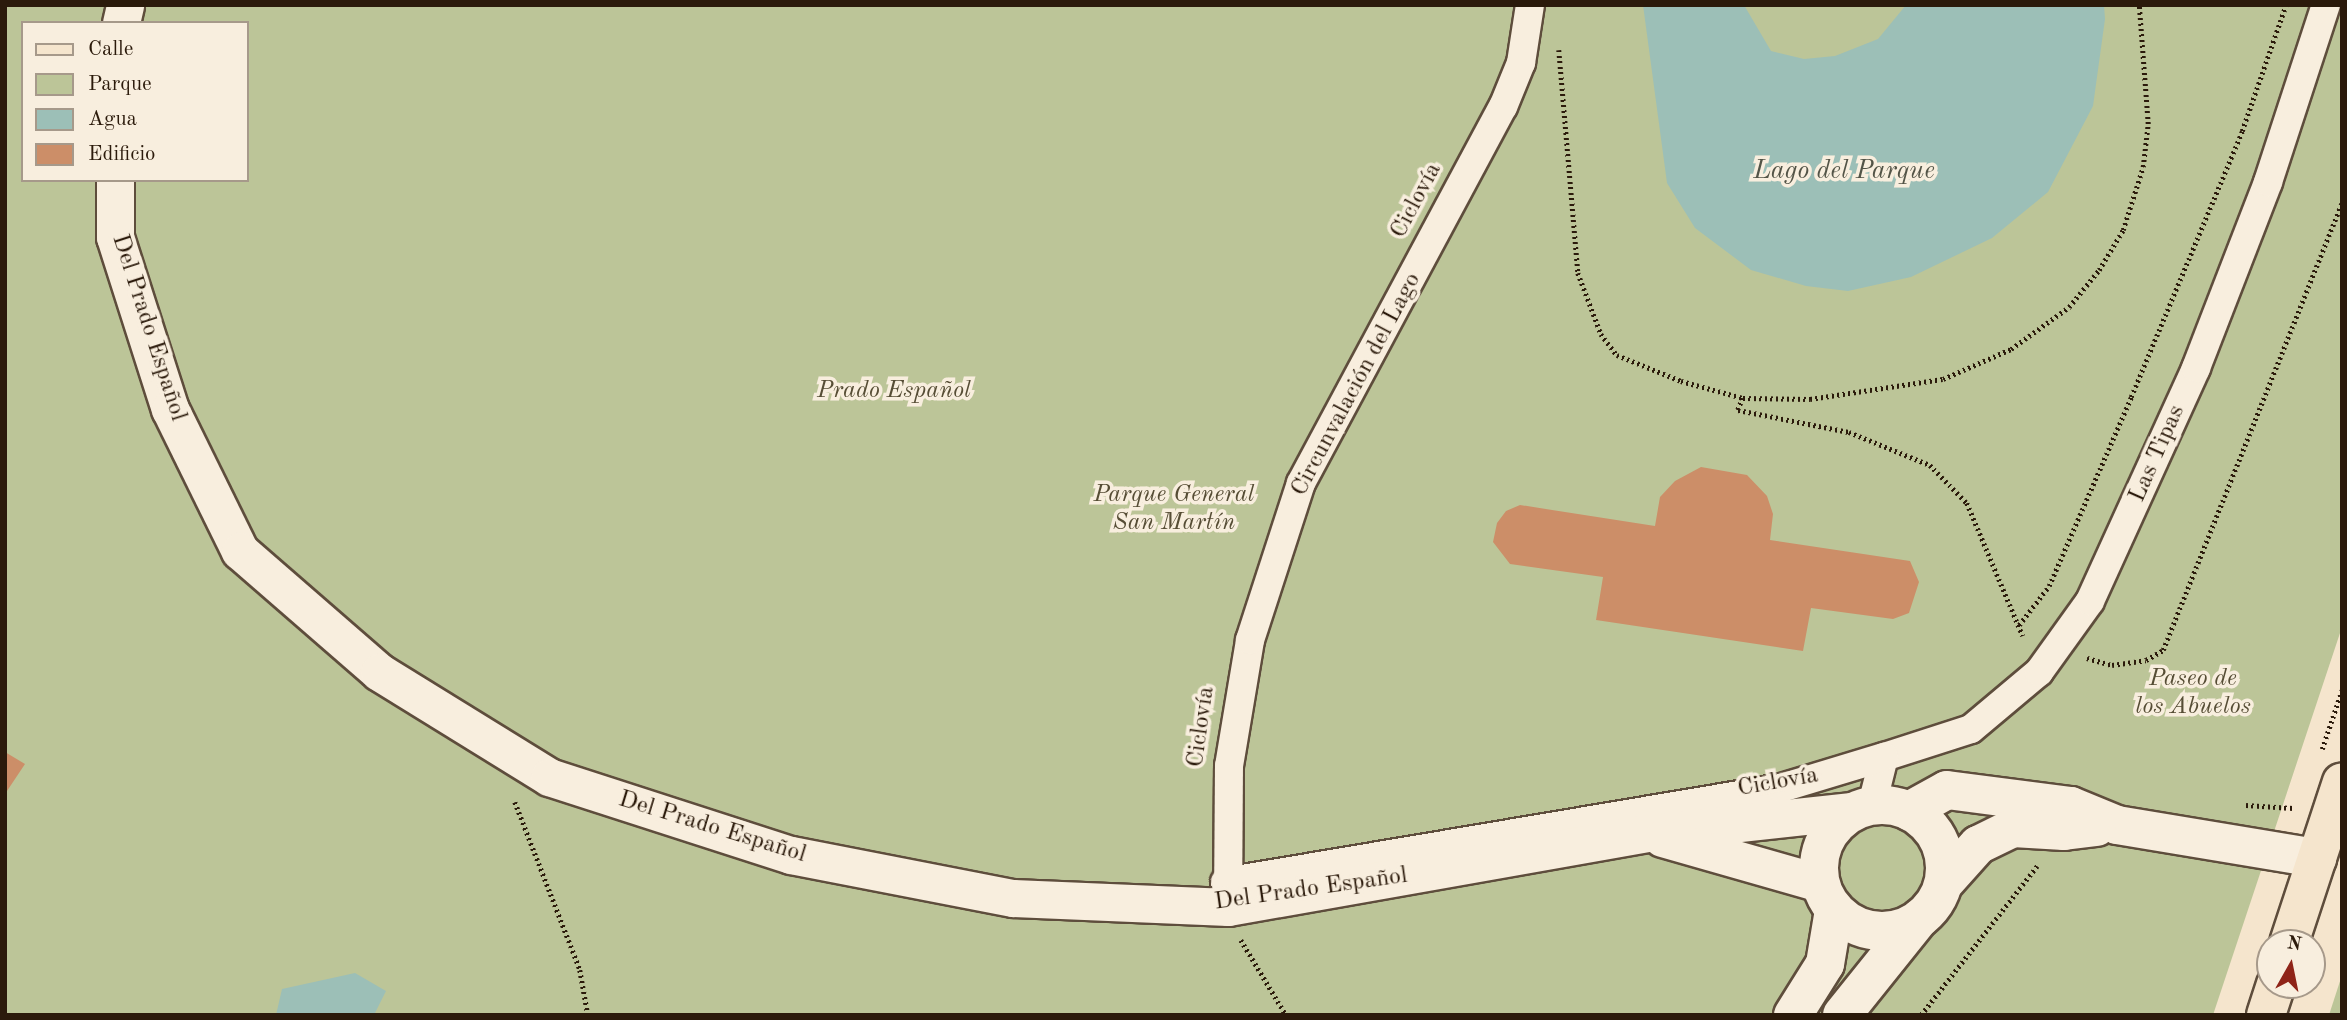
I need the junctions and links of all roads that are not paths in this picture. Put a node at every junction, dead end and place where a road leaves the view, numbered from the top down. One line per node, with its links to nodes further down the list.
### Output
1 (1530, 5): 12 (street, Circunvalación del Lago)
2 (2326, 5): 4 (street, Las Tipas)
3 (115, 182): 12 (street, Del Prado Español)
4 (1884, 757): 6 (street); 12 (street, Las Tipas)
5 (2342, 782): 10 (main road)
6 (1862, 808): 7 (street); 9 (street, Del Prado Español); 13 (street)
7 (1909, 811): 8 (street); 11 (street)
8 (2117, 825): 10 (street); 11 (street)
9 (1648, 834): 12 (street, Del Prado Español); 13 (street, Del Prado Español)
10 (2317, 858): 15 (main road)
11 (1944, 883): 14 (street)
12 (1226, 894)
13 (1827, 897): 14 (street); 16 (street)
14 (1919, 919): 17 (street)
15 (2294, 929)
16 (1793, 1015)
17 (1842, 1015)

